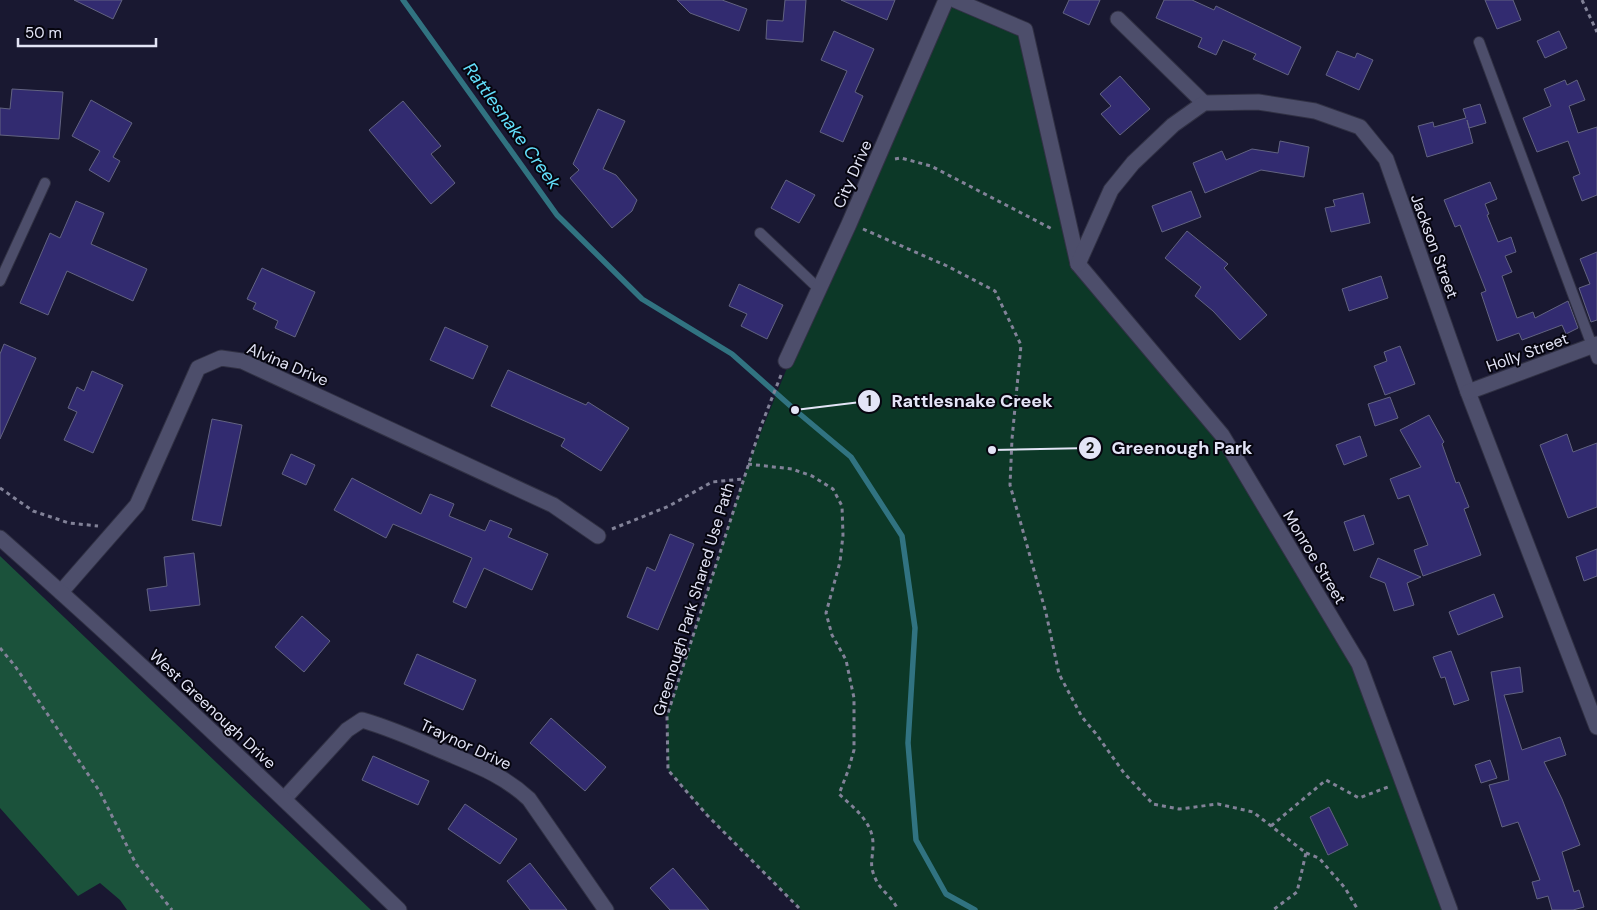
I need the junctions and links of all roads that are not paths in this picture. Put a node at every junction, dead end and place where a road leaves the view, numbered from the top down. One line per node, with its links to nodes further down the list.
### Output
1 (946, 0): 10 (street, City Drive)
2 (955, 0): 8 (street)
3 (1118, 19): 5 (street)
4 (1479, 42): 11 (lane)
5 (1204, 103): 8 (street); 13 (street, Jackson Street)
6 (45, 183): 9 (lane)
7 (760, 232): 10 (lane)
8 (1078, 264): 21 (street, Monroe Street)
9 (0, 281)
10 (819, 289): 12 (street, City Drive)
11 (1595, 350): 13 (street, Holly Street)
12 (786, 361)
13 (1468, 392): 17 (street, Jackson Street)
14 (598, 536): 16 (street, Alvina Drive)
15 (0, 538): 16 (street, West Greenough Drive)
16 (61, 592): 18 (street, West Greenough Drive)
17 (1597, 728)
18 (284, 799): 19 (street, West Greenough Drive); 20 (street, Traynor Drive)
19 (398, 910)
20 (606, 910)
21 (1450, 910)

